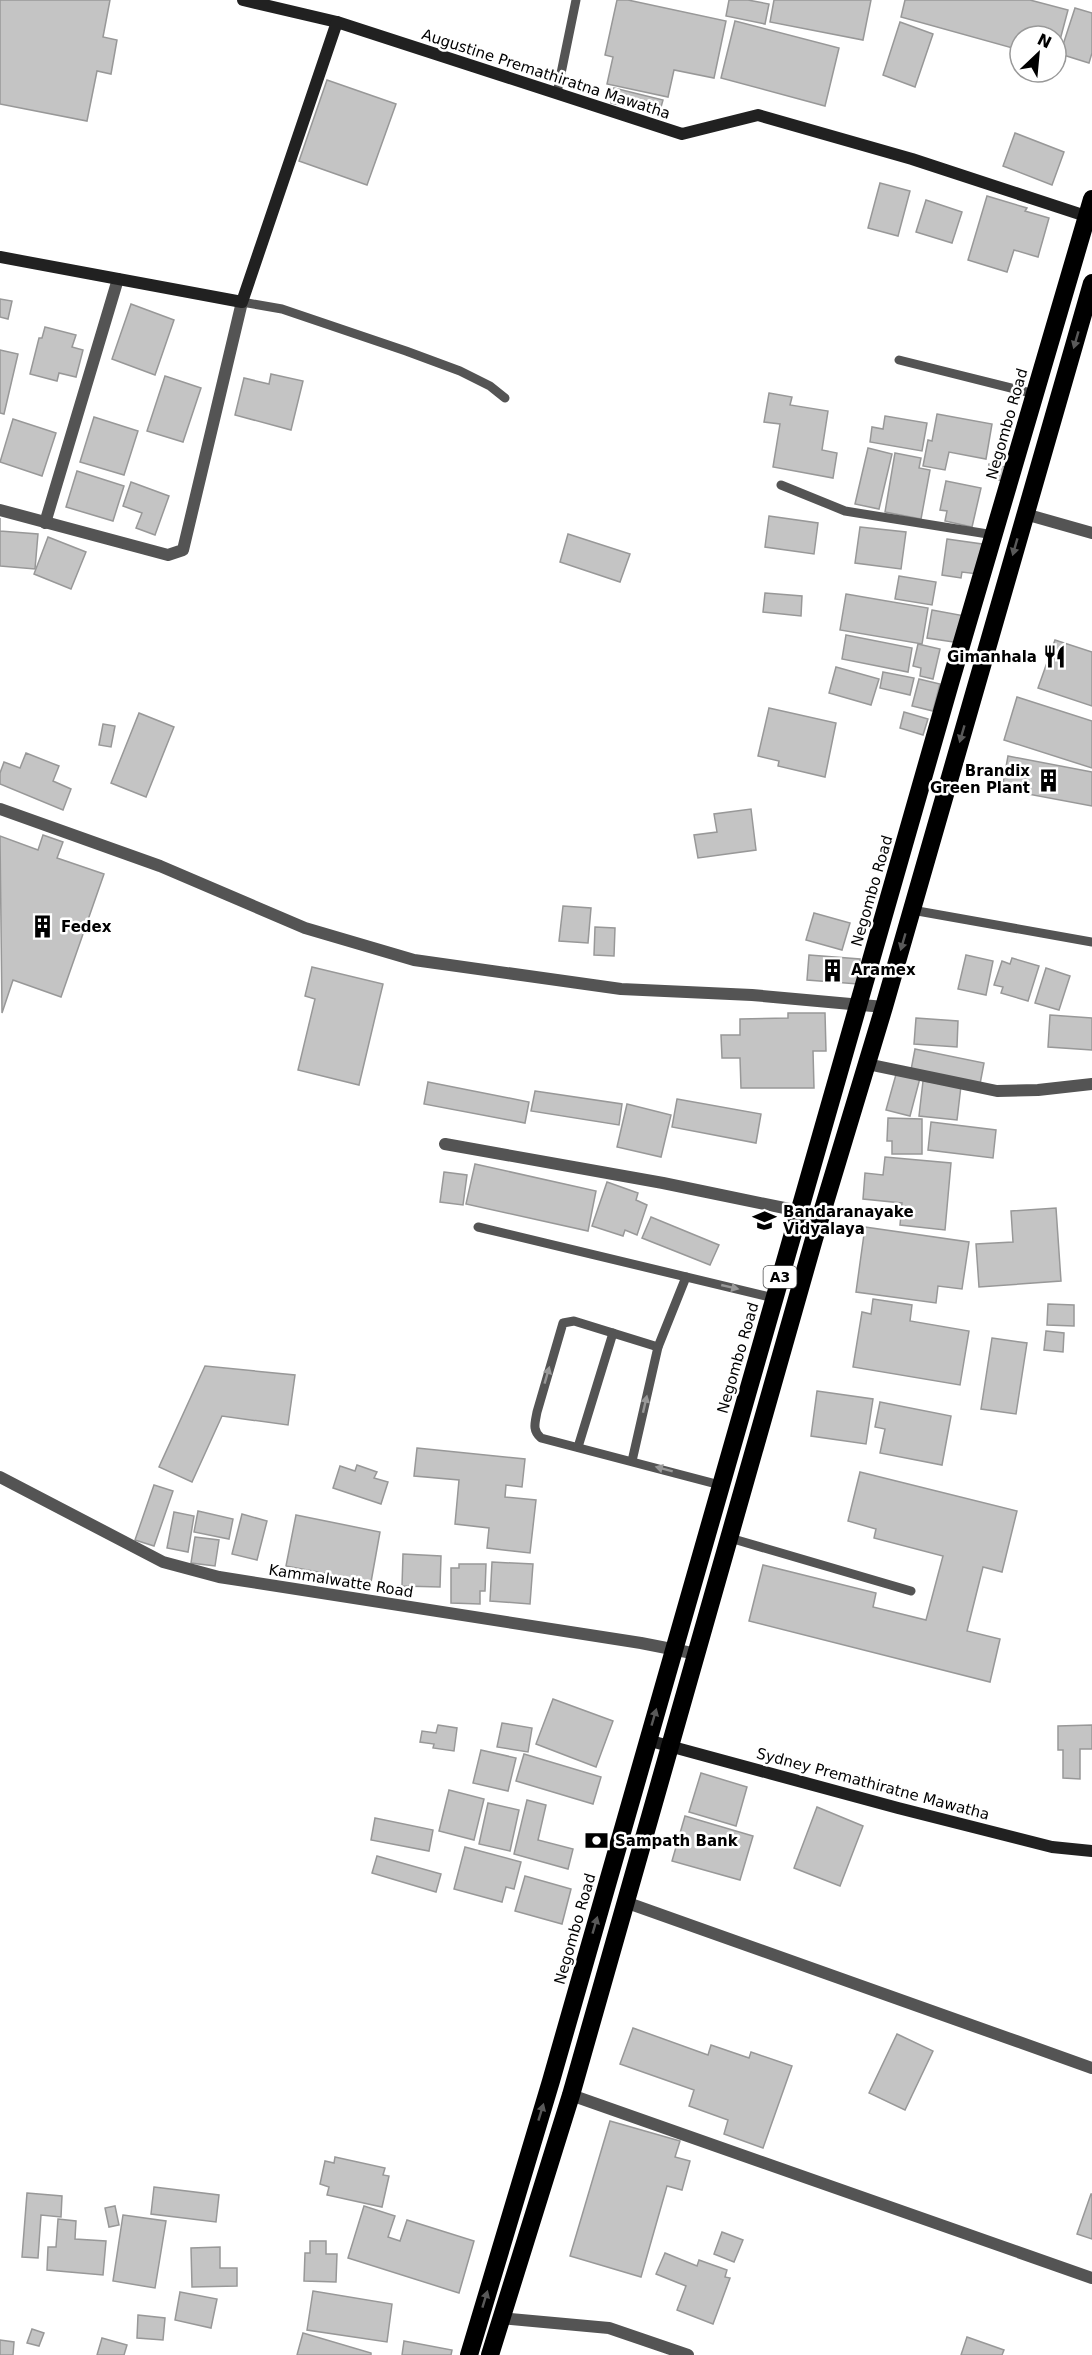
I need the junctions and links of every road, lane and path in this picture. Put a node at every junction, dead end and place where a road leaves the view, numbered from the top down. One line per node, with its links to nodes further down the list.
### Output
1 (243, 0): 3 (main road, Augustine Premathiratna Mawatha)
2 (576, 0): 4 (lane)
3 (338, 22): 4 (main road, Augustine Premathiratna Mawatha); 9 (main road)
4 (557, 93): 5 (main road, Augustine Premathiratna Mawatha)
5 (1090, 211): 11 (highway, Negombo Road / A3)
6 (0, 257): 7 (main road)
7 (118, 279): 9 (main road); 16 (street)
8 (1092, 283): 15 (highway, A3, one-way to 15)
9 (242, 302): 12 (lane); 16 (street)
10 (899, 360): 11 (lane)
11 (1035, 394): 18 (highway, Negombo Road / A3)
12 (505, 398)
13 (781, 484): 18 (lane)
14 (0, 510): 16 (street)
15 (1024, 514): 17 (street); 20 (highway, A3, one-way to 20)
16 (45, 523)
17 (1092, 533)
18 (994, 535): 22 (highway, Negombo Road / A3)
19 (0, 809): 22 (street)
20 (912, 910): 21 (lane); 23 (highway, A3, one-way to 23)
21 (1092, 942)
22 (858, 1005): 23 (street); 27 (highway, Negombo Road / A3)
23 (884, 1007): 24 (highway, A3)
24 (867, 1064): 25 (street); 37 (highway, A3)
25 (1092, 1084)
26 (445, 1144): 27 (street)
27 (799, 1211): 30 (highway, Negombo Road / A3)
28 (478, 1227): 29 (lane)
29 (686, 1277): 30 (lane, one-way to 30); 32 (lane)
30 (774, 1298): 36 (highway, Negombo Road / A3)
31 (613, 1333): 32 (lane); 33 (lane); 33 (lane, one-way to 31)
32 (658, 1347): 34 (lane, one-way to 32)
33 (578, 1448): 34 (lane)
34 (632, 1461): 36 (lane, one-way to 34)
35 (2, 1482): 39 (street, Kammalwatte Road)
36 (720, 1485): 39 (highway, Negombo Road / A3)
37 (729, 1538): 38 (lane); 40 (highway, A3)
38 (911, 1591)
39 (673, 1649): 40 (street, Kammalwatte Road); 41 (highway, Negombo Road / A3, one-way to 39)
40 (697, 1654): 42 (highway, A3)
41 (647, 1740): 42 (main road, Sydney Premathiratne Mawatha); 49 (highway, Negombo Road / A3, one-way to 41)
42 (671, 1746): 43 (main road, Sydney Premathiratne Mawatha); 44 (highway, A3)
43 (1092, 1851)
44 (625, 1902): 45 (street); 46 (highway, A3)
45 (1092, 2068)
46 (571, 2095): 47 (street); 48 (highway, A3)
47 (1092, 2278)
48 (500, 2318): 50 (highway, A3); 51 (street)
49 (469, 2355)
50 (490, 2355)
51 (688, 2355)

